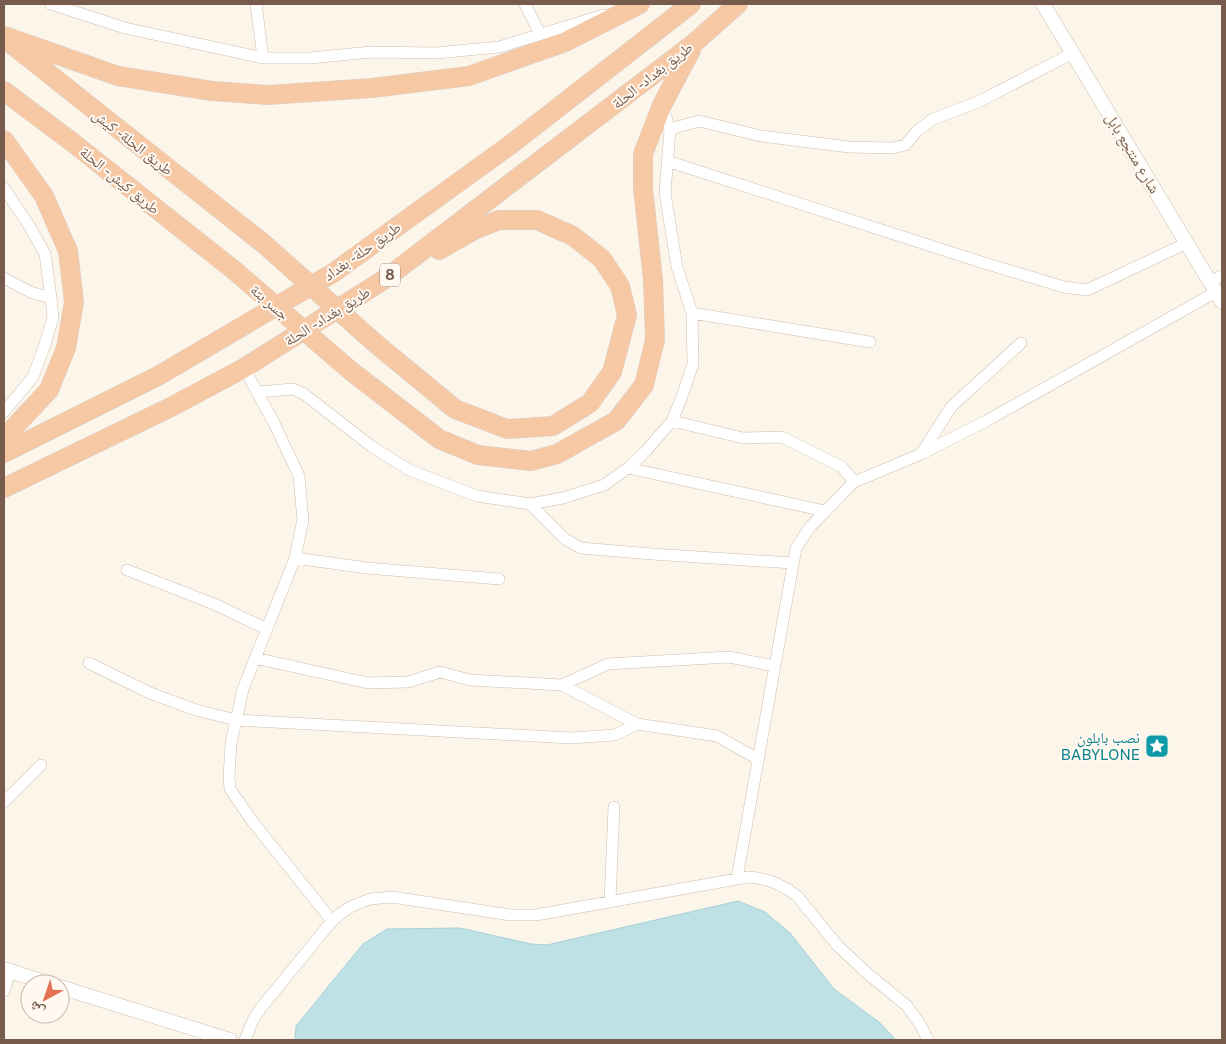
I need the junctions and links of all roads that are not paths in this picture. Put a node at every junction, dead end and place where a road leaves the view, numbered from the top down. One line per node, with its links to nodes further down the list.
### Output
1 (50, 4): 12 (street)
2 (256, 4): 12 (street)
3 (525, 4): 8 (street)
4 (640, 4): 8 (street); 9 (highway)
5 (691, 4): 33 (highway, طريق حلة - بغداد / 8)
6 (738, 4): 10 (highway, طريق بغداد - الحلة / 8)
7 (1043, 4): 11 (street, شارع منتجع بابل)
8 (540, 34): 12 (street)
9 (4, 37): 22 (highway, طريق الحلة - كيش, bridge)
10 (693, 44): 14 (highway, جسر بتة); 22 (highway, طريق بغداد - الحلة / 8)
11 (1073, 53): 15 (street); 19 (street, شارع منتجع بابل)
12 (263, 58)
13 (4, 91): 20 (highway, طريق كيش - الحلة)
14 (662, 105): 15 (street); 20 (highway, جسر بتة, bridge)
15 (670, 129): 17 (street)
16 (4, 140): 32 (highway)
17 (667, 161): 19 (street); 25 (street)
18 (4, 188): 24 (street)
19 (1187, 244): 23 (street, شارع منتجع بابل)
20 (234, 271)
21 (4, 278): 24 (street)
22 (385, 279): 28 (highway, طريق بغداد - الحلة / 8)
23 (1217, 288): 34 (street)
24 (51, 298): 30 (street)
25 (692, 313): 26 (street); 31 (street)
26 (870, 342)
27 (1021, 343): 34 (street)
28 (244, 368): 29 (street); 37 (highway, طريق بغداد - الحلة / 8)
29 (258, 392): 38 (street); 40 (street)
30 (4, 412)
31 (672, 421): 35 (street); 36 (street)
32 (4, 438)
33 (4, 453)
34 (921, 454): 36 (street)
35 (628, 468): 38 (street); 39 (street)
36 (854, 482): 39 (street)
37 (4, 488)
38 (530, 504): 41 (street)
39 (825, 511): 41 (street)
40 (295, 558): 43 (street); 44 (street)
41 (793, 563): 47 (street)
42 (127, 570): 44 (street)
43 (499, 579)
44 (267, 629): 45 (street)
45 (255, 658): 48 (street); 49 (street)
46 (89, 663): 49 (street)
47 (774, 666): 48 (street); 51 (street)
48 (562, 685): 50 (street)
49 (236, 720): 50 (street); 57 (street)
50 (637, 724): 51 (street)
51 (758, 759): 55 (street)
52 (41, 765): 53 (street)
53 (4, 802)
54 (614, 806): 56 (street)
55 (737, 878): 56 (street); 64 (street)
56 (610, 901): 57 (street)
57 (332, 921): 63 (street)
58 (7, 970): 59 (street); 61 (street)
59 (20, 974)
60 (70, 990): 62 (street)
61 (4, 991)
62 (230, 1040)
63 (245, 1040)
64 (928, 1040)

